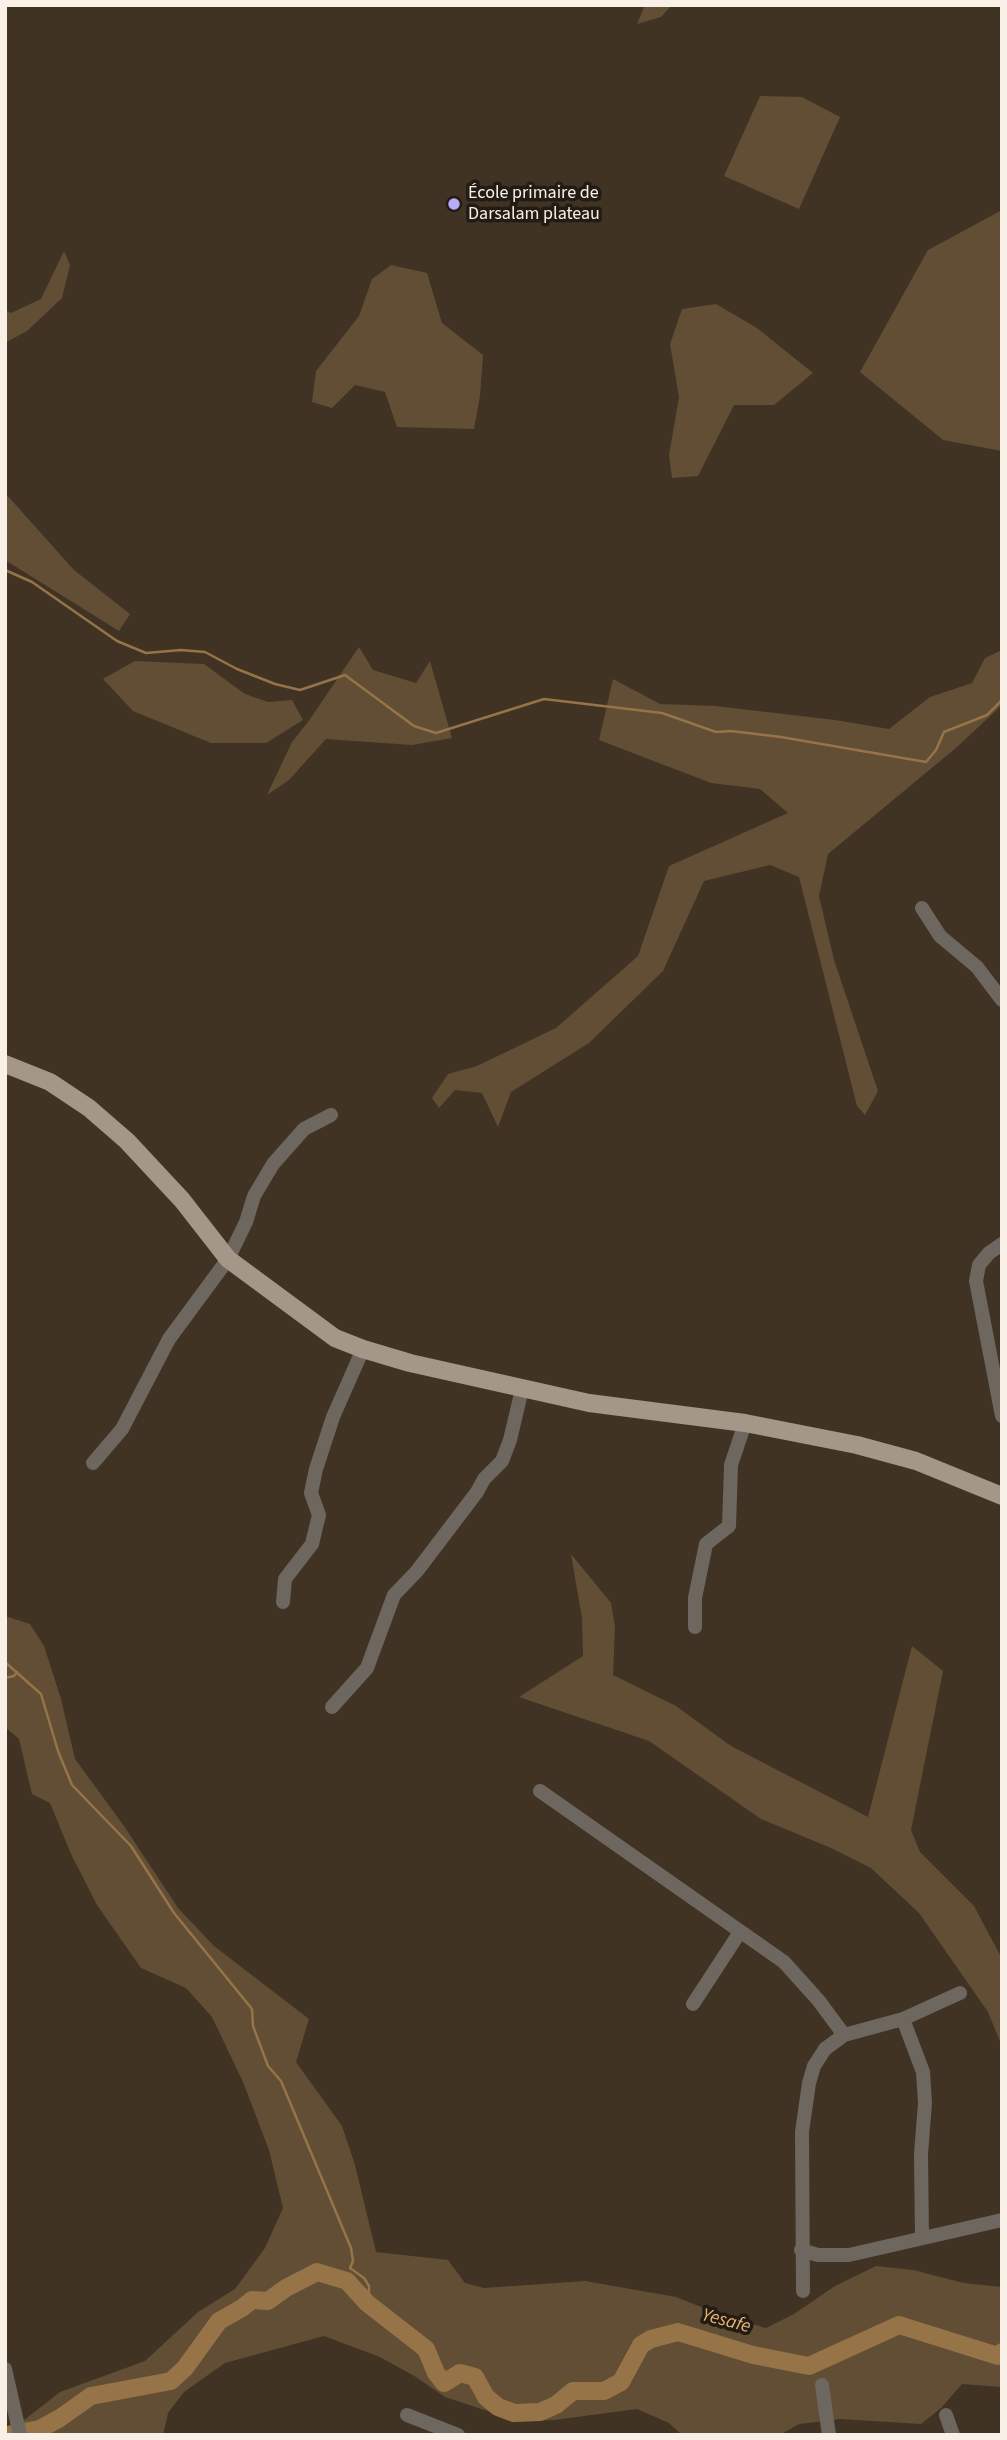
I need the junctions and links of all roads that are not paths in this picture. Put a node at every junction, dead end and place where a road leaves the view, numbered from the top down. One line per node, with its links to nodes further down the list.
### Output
1 (922, 908): 2 (street)
2 (1002, 1000)
3 (5, 1064): 6 (main road)
4 (331, 1115): 6 (street)
5 (1002, 1244): 9 (street)
6 (228, 1259): 7 (main road); 11 (street)
7 (363, 1349): 8 (main road); 13 (street)
8 (522, 1389): 10 (main road); 15 (street)
9 (1002, 1416)
10 (745, 1423): 12 (main road); 14 (street)
11 (93, 1463)
12 (1002, 1496)
13 (283, 1602)
14 (695, 1627)
15 (332, 1707)
16 (540, 1791): 17 (street)
17 (740, 1932): 19 (street); 21 (street)
18 (960, 1993): 20 (street)
19 (693, 2004)
20 (904, 2019): 21 (street); 23 (street)
21 (844, 2035): 24 (street)
22 (1002, 2220): 23 (street)
23 (922, 2237): 24 (street)
24 (801, 2250): 25 (street)
25 (803, 2291)
26 (5, 2370): 30 (street)
27 (822, 2385): 32 (street)
28 (407, 2415): 31 (street)
29 (946, 2415): 33 (street)
30 (19, 2431)
31 (458, 2435)
32 (829, 2435)
33 (953, 2435)

